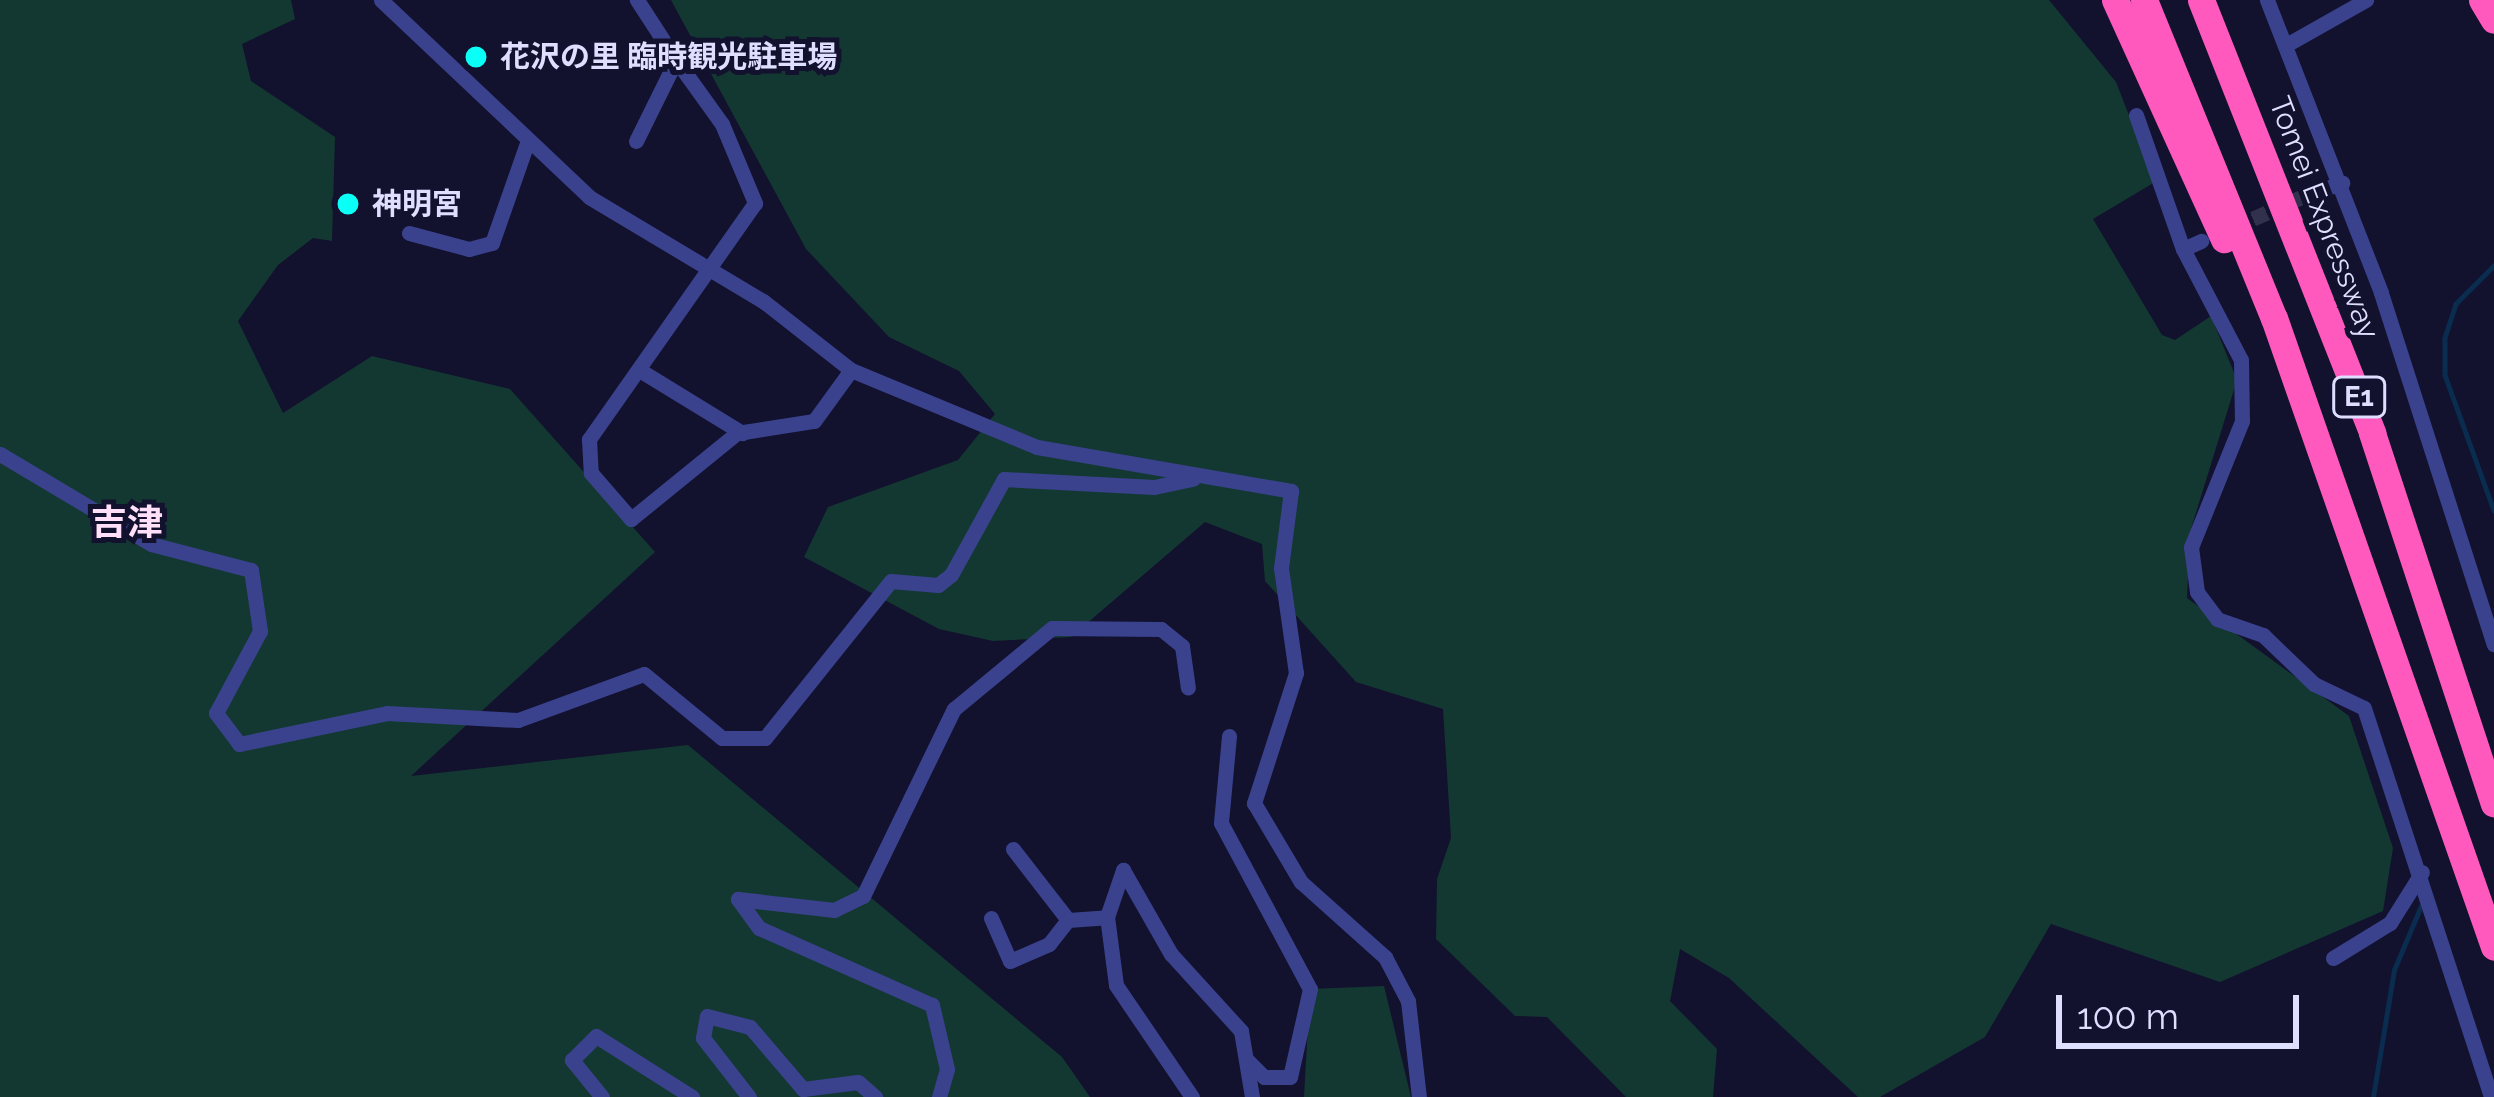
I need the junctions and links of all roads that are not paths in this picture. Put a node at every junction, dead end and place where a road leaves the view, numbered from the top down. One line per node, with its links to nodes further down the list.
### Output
1 (381, 0): 11 (street)
2 (402, 0): 11 (street)
3 (637, 0): 13 (street)
4 (2115, 0): 29 (highway, E1)
5 (2144, 0): 29 (highway, E1)
6 (2201, 0): 32 (highway, Tomei Expressway / E1)
7 (2267, 0): 12 (street)
8 (2366, 0): 12 (street)
9 (2482, 0): 10 (highway)
10 (2494, 20)
11 (399, 23): 16 (street)
12 (2286, 44): 17 (street)
13 (676, 60): 15 (street); 22 (street)
14 (2136, 116): 21 (street)
15 (636, 141)
16 (526, 146): 19 (street); 22 (street)
17 (2342, 183): 18 (street); 28 (street)
18 (2311, 193)
19 (409, 232)
20 (2201, 241): 21 (street)
21 (2182, 249): 34 (street)
22 (705, 265): 23 (street); 24 (street)
23 (850, 370): 25 (street); 27 (street)
24 (641, 371): 25 (street); 25 (street)
25 (742, 433)
26 (0, 454): 27 (street)
27 (1219, 473): 48 (street)
28 (2494, 644)
29 (2403, 670): 38 (highway, E1)
30 (1188, 688): 45 (street)
31 (1229, 736): 40 (street)
32 (2494, 803)
33 (1013, 849): 37 (street)
34 (2422, 872): 39 (street); 49 (street)
35 (1107, 917): 37 (street); 40 (street); 46 (street)
36 (991, 918): 37 (street)
37 (1069, 920)
38 (2494, 947)
39 (2333, 958)
40 (1246, 1060): 47 (street)
41 (602, 1097): 42 (street)
42 (692, 1097)
43 (749, 1097): 44 (street)
44 (875, 1097)
45 (939, 1097)
46 (1192, 1097)
47 (1252, 1097)
48 (1419, 1097)
49 (2491, 1097)

